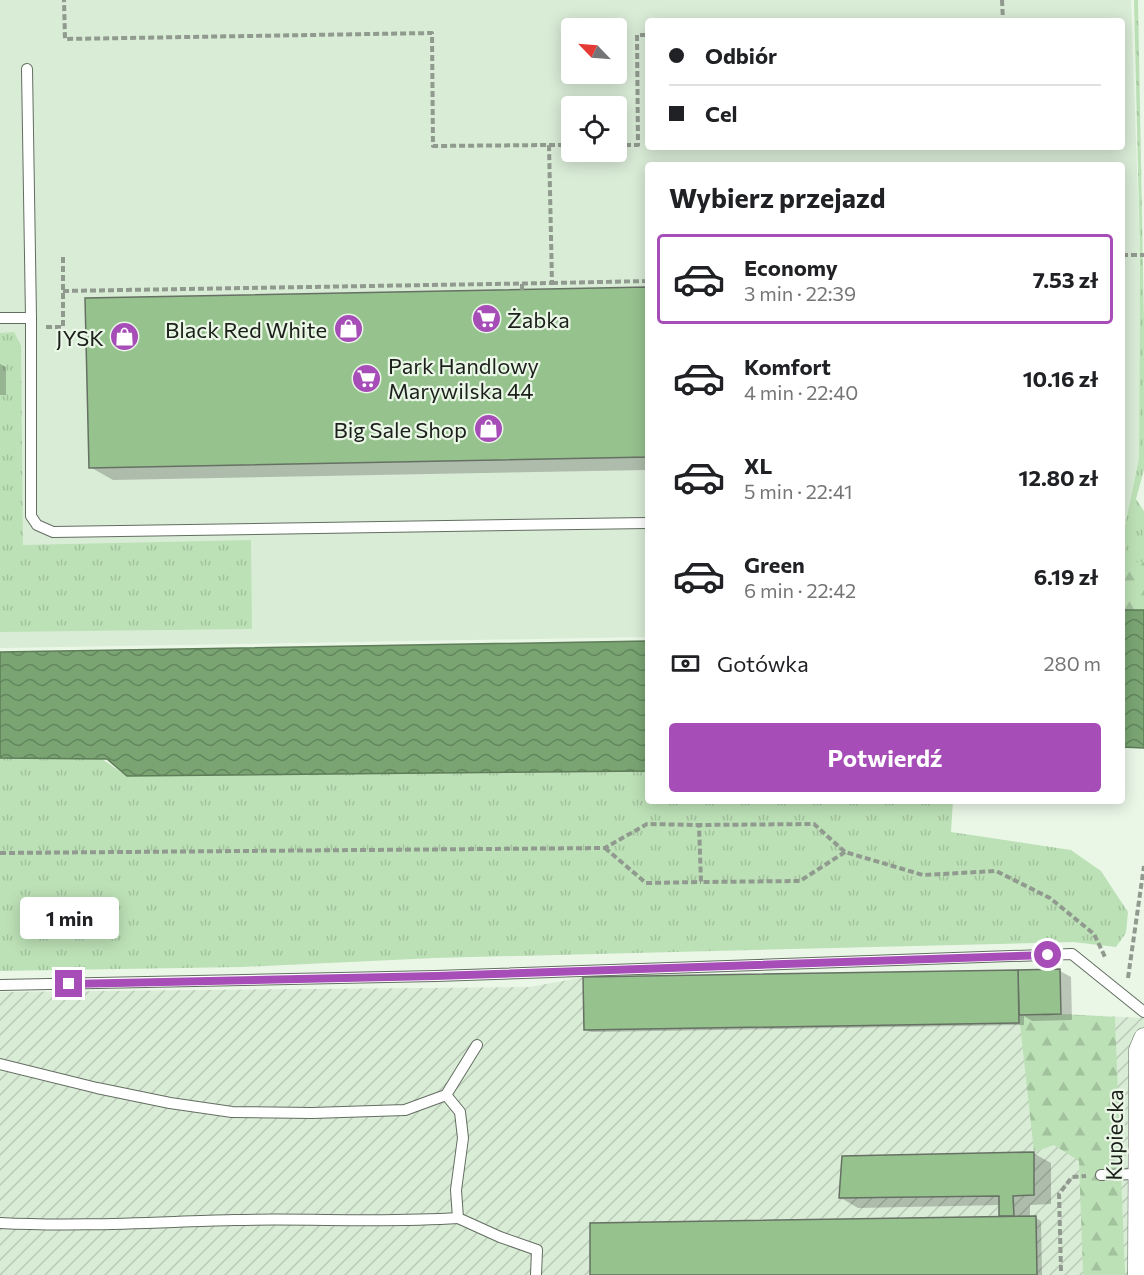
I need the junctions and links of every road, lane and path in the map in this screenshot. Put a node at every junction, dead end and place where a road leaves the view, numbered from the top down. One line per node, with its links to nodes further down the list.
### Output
1 (64, 0): 6 (path)
2 (1002, 0): 3 (path)
3 (1003, 18)
4 (645, 34): 8 (path)
5 (27, 69): 17 (lane)
6 (549, 145): 7 (path); 12 (path)
7 (561, 145)
8 (627, 145)
9 (1125, 255): 10 (path)
10 (1144, 255)
11 (645, 281): 12 (path)
12 (552, 283): 13 (path)
13 (522, 284): 14 (path); 15 (path)
14 (522, 290)
15 (63, 291)
16 (0, 318): 17 (lane)
17 (31, 318): 18 (lane)
18 (645, 523)
19 (699, 825): 20 (path); 21 (path); 24 (path)
20 (604, 848): 22 (path); 24 (path)
21 (845, 852): 24 (path); 25 (path)
22 (0, 853)
23 (1144, 866): 27 (path)
24 (701, 882)
25 (1109, 966)
26 (0, 985): 27 (lane)
27 (1125, 997): 28 (lane)
28 (1144, 1012)
29 (1144, 1038): 33 (street, Kupiecka)
30 (477, 1045): 32 (lane)
31 (0, 1064): 32 (lane)
32 (446, 1095): 35 (lane)
33 (1138, 1174): 34 (lane); 37 (street, Kupiecka)
34 (1101, 1175): 39 (path)
35 (458, 1218): 36 (lane); 40 (lane)
36 (0, 1223)
37 (1137, 1234): 38 (street, Kupiecka); 41 (street, Kupiecka)
38 (1144, 1262)
39 (1061, 1270)
40 (536, 1275)
41 (1138, 1275)

